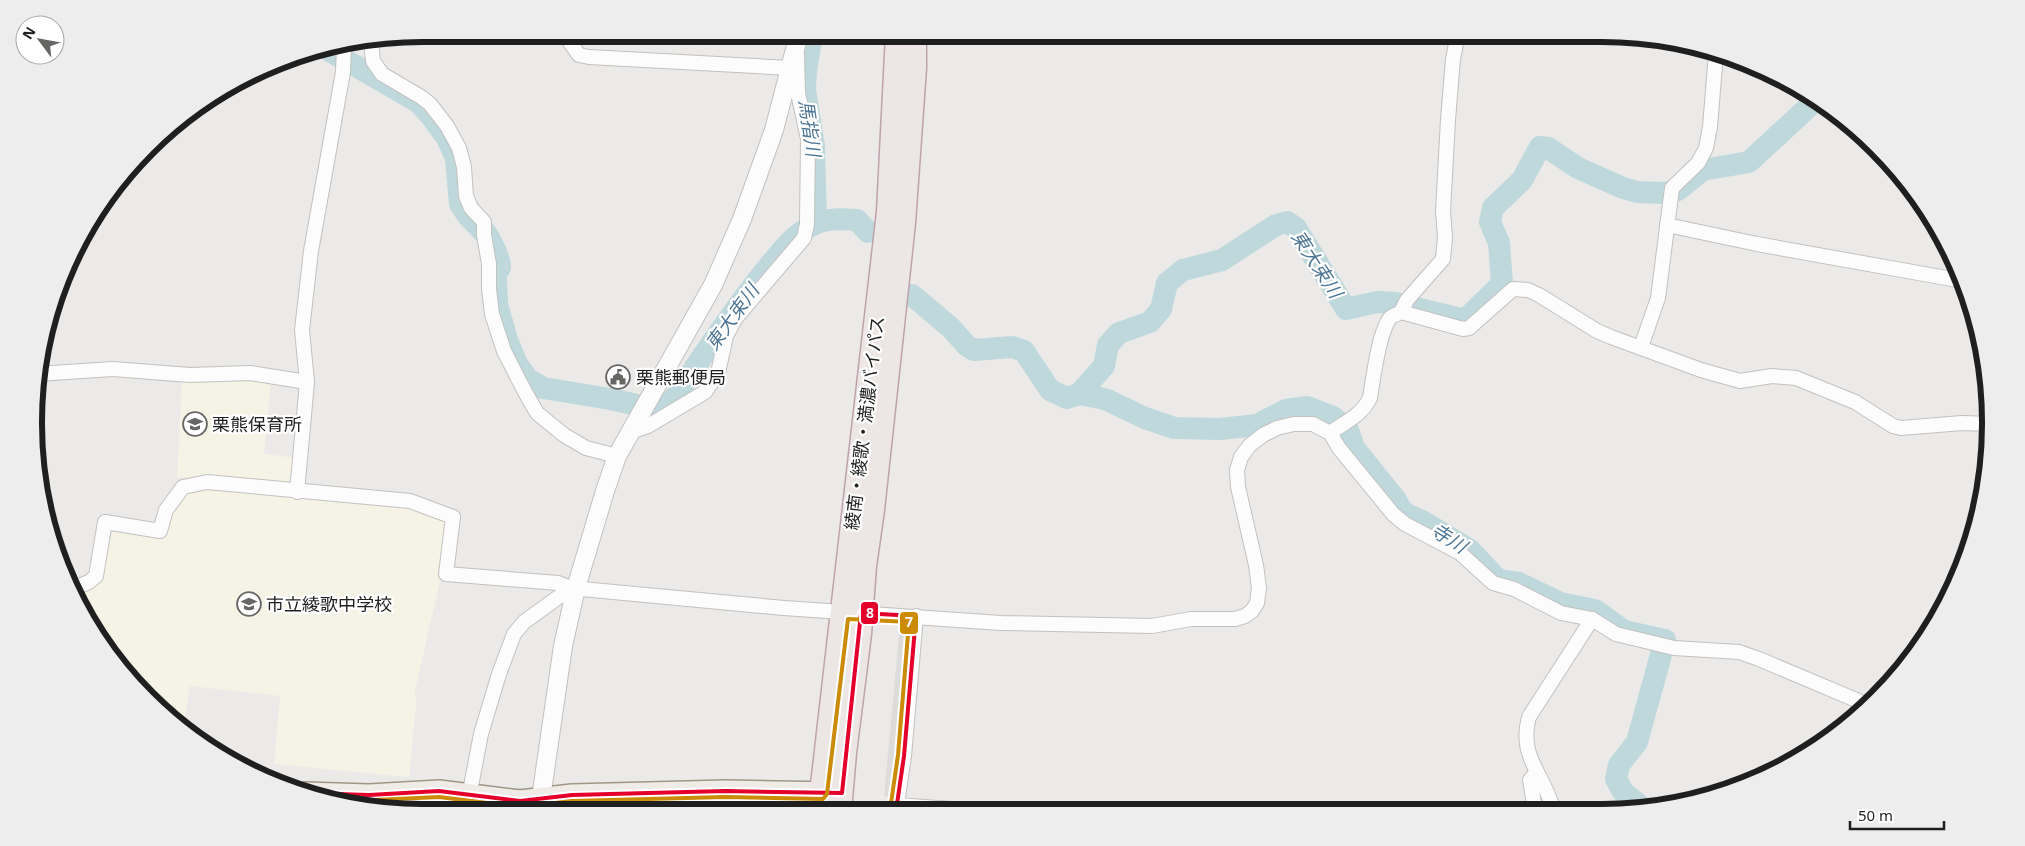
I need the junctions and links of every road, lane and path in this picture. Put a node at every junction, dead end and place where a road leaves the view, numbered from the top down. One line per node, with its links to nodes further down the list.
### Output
1 (570, 42): 10 (street)
2 (797, 42): 10 (street)
3 (798, 42): 19 (street)
4 (897, 42): 24 (highway, 綾南・綾歌・満濃バイパス)
5 (915, 42): 24 (highway, 綾南・綾歌・満濃バイパス)
6 (1456, 42): 13 (street)
7 (371, 46): 20 (street)
8 (343, 55): 16 (street)
9 (1715, 60): 11 (street)
10 (790, 68): 19 (street)
11 (1667, 225): 12 (street); 14 (street)
12 (1955, 280)
13 (1404, 307): 14 (street); 18 (street)
14 (1642, 347): 17 (street)
15 (46, 375): 16 (street)
16 (307, 382): 21 (street)
17 (1982, 424)
18 (1338, 427): 25 (street); 26 (street)
19 (630, 432): 20 (street)
20 (617, 456): 23 (street)
21 (297, 492): 22 (street); 23 (street)
22 (79, 586)
23 (573, 588): 24 (street); 31 (street); 33 (street)
24 (852, 612): 25 (street); 30 (highway, 綾南・綾歌・満濃バイパス)
25 (916, 616): 35 (street)
26 (1592, 619): 27 (street); 28 (street)
27 (1861, 702)
28 (1536, 773): 36 (street); 37 (street)
29 (340, 794): 31 (main road)
30 (831, 802): 34 (main road)
31 (467, 803): 32 (main road)
32 (535, 804)
33 (540, 804)
34 (543, 804)
35 (898, 804)
36 (1534, 804)
37 (1551, 804)

